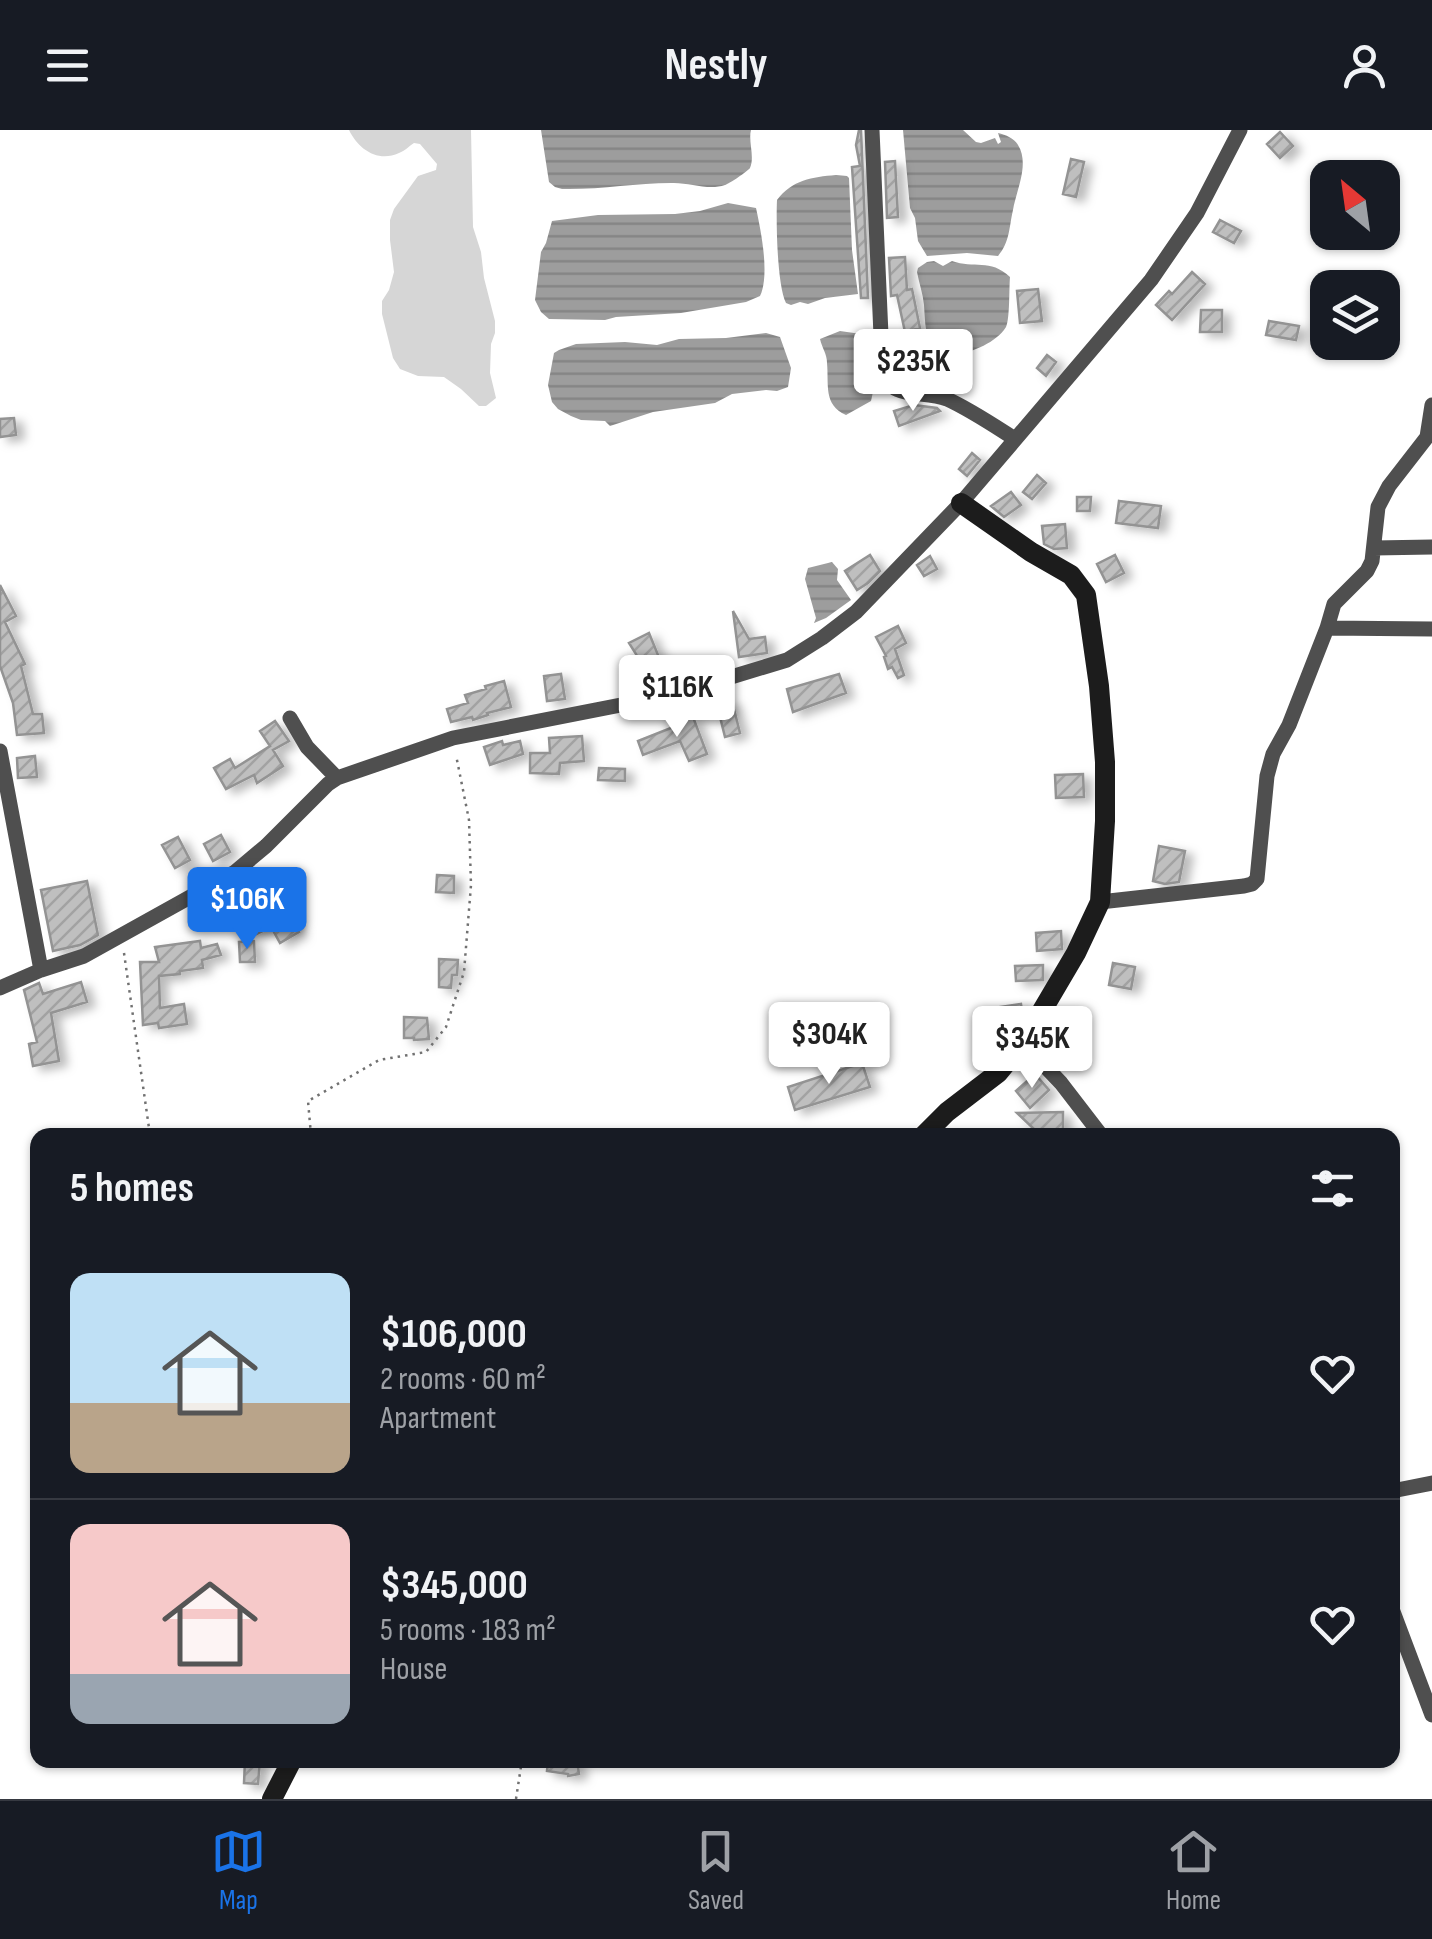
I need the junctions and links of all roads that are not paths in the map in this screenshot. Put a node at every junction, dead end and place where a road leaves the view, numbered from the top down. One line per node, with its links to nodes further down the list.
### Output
1 (872, 130): 4 (street)
2 (1240, 130): 4 (street)
3 (1432, 405): 7 (street)
4 (1015, 440): 5 (street)
5 (961, 503): 12 (street); 13 (street)
6 (1432, 547): 7 (street)
7 (1374, 548): 8 (street)
8 (1328, 628): 9 (street); 13 (street)
9 (1432, 630)
10 (290, 718): 12 (street)
11 (0, 751): 14 (street)
12 (337, 778): 14 (street)
13 (1100, 902): 16 (street)
14 (41, 970): 15 (street)
15 (0, 988)
16 (1023, 1043): 17 (street); 18 (street)
17 (931, 1128)
18 (1096, 1128)
19 (1432, 1482): 20 (street)
20 (1400, 1489)
21 (1400, 1630): 22 (street)
22 (1432, 1714)
23 (288, 1768): 24 (street)
24 (272, 1799)

